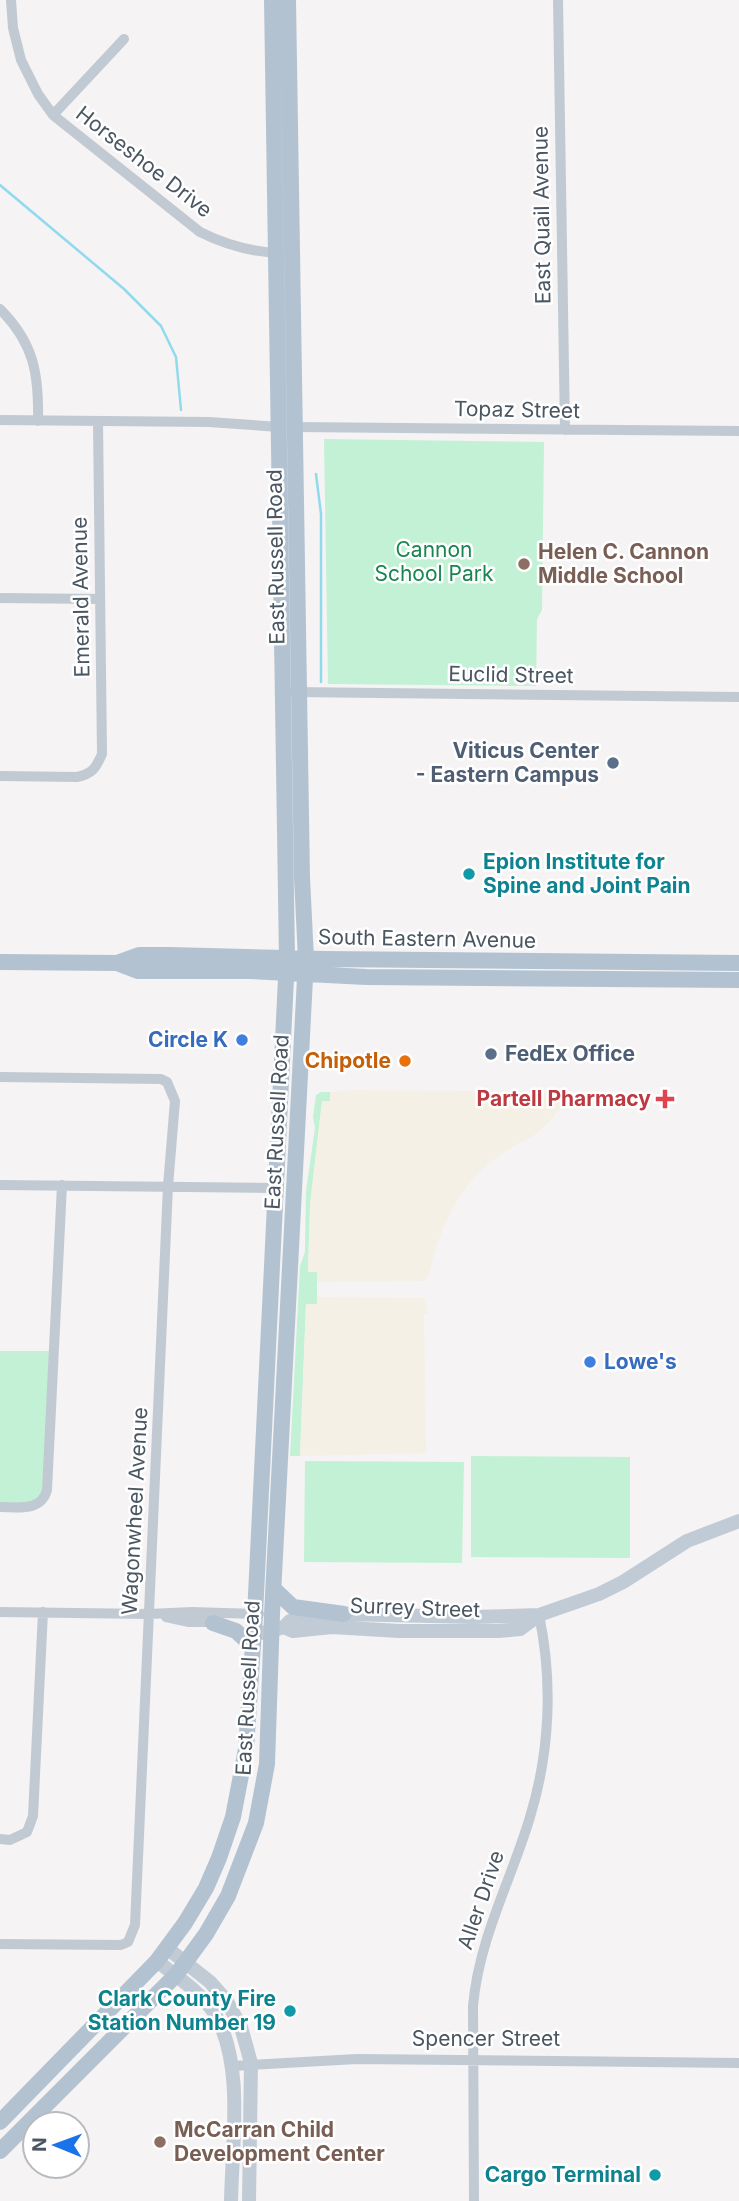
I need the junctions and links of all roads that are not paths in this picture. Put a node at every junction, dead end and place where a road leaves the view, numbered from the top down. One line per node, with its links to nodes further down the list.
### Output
1 (11, 0): 6 (street, Horseshoe Drive)
2 (272, 0): 7 (main road, East Russell Road)
3 (288, 0): 7 (main road, East Russell Road)
4 (558, 0): 13 (street, East Quail Avenue)
5 (124, 39): 6 (street)
6 (53, 114): 7 (street, Horseshoe Drive)
7 (284, 253): 12 (main road, East Russell Road); 12 (main road, East Russell Road)
8 (0, 309): 10 (street)
9 (0, 420): 10 (street, Topaz Street)
10 (38, 421): 11 (street, Topaz Street)
11 (98, 422): 12 (street, Topaz Street); 16 (street, Emerald Avenue)
12 (287, 427): 13 (street, Topaz Street); 17 (main road, East Russell Road); 18 (main road, East Russell Road)
13 (565, 430): 14 (street, Topaz Street)
14 (739, 431)
15 (0, 598): 16 (street)
16 (100, 599): 21 (street, Emerald Avenue)
17 (283, 692): 18 (street, Euclid Street); 20 (main road, East Russell Road)
18 (300, 692): 19 (street, Euclid Street); 20 (main road, East Russell Road)
19 (739, 697)
20 (292, 730): 25 (main road, East Russell Road); 26 (main road, East Russell Road)
21 (0, 776)
22 (0, 962): 25 (main road, South Eastern Avenue)
23 (581, 962): 24 (main road, South Eastern Avenue); 26 (main road, South Eastern Avenue); 27 (main road)
24 (739, 963)
25 (286, 965): 26 (main road, South Eastern Avenue); 33 (main road, East Russell Road)
26 (305, 966): 27 (main road, South Eastern Avenue); 35 (main road, East Russell Road)
27 (585, 980): 28 (main road, South Eastern Avenue)
28 (739, 981)
29 (0, 1077): 32 (street, Wagonwheel Avenue)
30 (0, 1185): 31 (street)
31 (62, 1185): 32 (street); 36 (street)
32 (168, 1186): 33 (street); 41 (street, Wagonwheel Avenue)
33 (276, 1188): 34 (main road, East Russell Road)
34 (271, 1290): 35 (main road); 42 (main road, East Russell Road)
35 (289, 1290): 38 (main road, East Russell Road)
36 (0, 1507)
37 (739, 1521): 44 (street, Surrey Street)
38 (274, 1589): 43 (main road); 47 (main road, East Russell Road)
39 (0, 1612): 40 (street, Surrey Street)
40 (43, 1612): 41 (street, Surrey Street); 50 (street)
41 (149, 1614): 42 (street, Surrey Street); 46 (street, Surrey Street); 51 (street, Wagonwheel Avenue)
42 (248, 1615): 46 (street, Surrey Street); 47 (street, Surrey Street); 49 (main road, East Russell Road)
43 (344, 1615): 45 (street, Surrey Street); 47 (street, Surrey Street)
44 (539, 1615): 45 (street, Surrey Street); 48 (street, Surrey Street); 54 (street, Aller Drive)
45 (421, 1616): 48 (street)
46 (213, 1623): 49 (main road)
47 (276, 1624): 48 (street, Surrey Street); 49 (street, Surrey Street); 53 (main road, East Russell Road)
48 (364, 1627)
49 (252, 1641): 52 (main road, East Russell Road)
50 (0, 1839)
51 (0, 1944)
52 (162, 1955): 53 (street); 58 (main road, East Russell Road)
53 (180, 1969): 55 (street); 57 (street); 59 (main road, East Russell Road)
54 (473, 2060): 55 (street, Spencer Street); 56 (street, Spencer Street); 63 (street, Aller Drive)
55 (251, 2063): 57 (street, Spencer Street); 62 (street)
56 (739, 2063)
57 (233, 2066): 61 (street)
58 (0, 2124): 59 (street)
59 (13, 2138): 60 (main road, East Russell Road)
60 (0, 2151)
61 (231, 2201)
62 (249, 2201)
63 (474, 2201)

